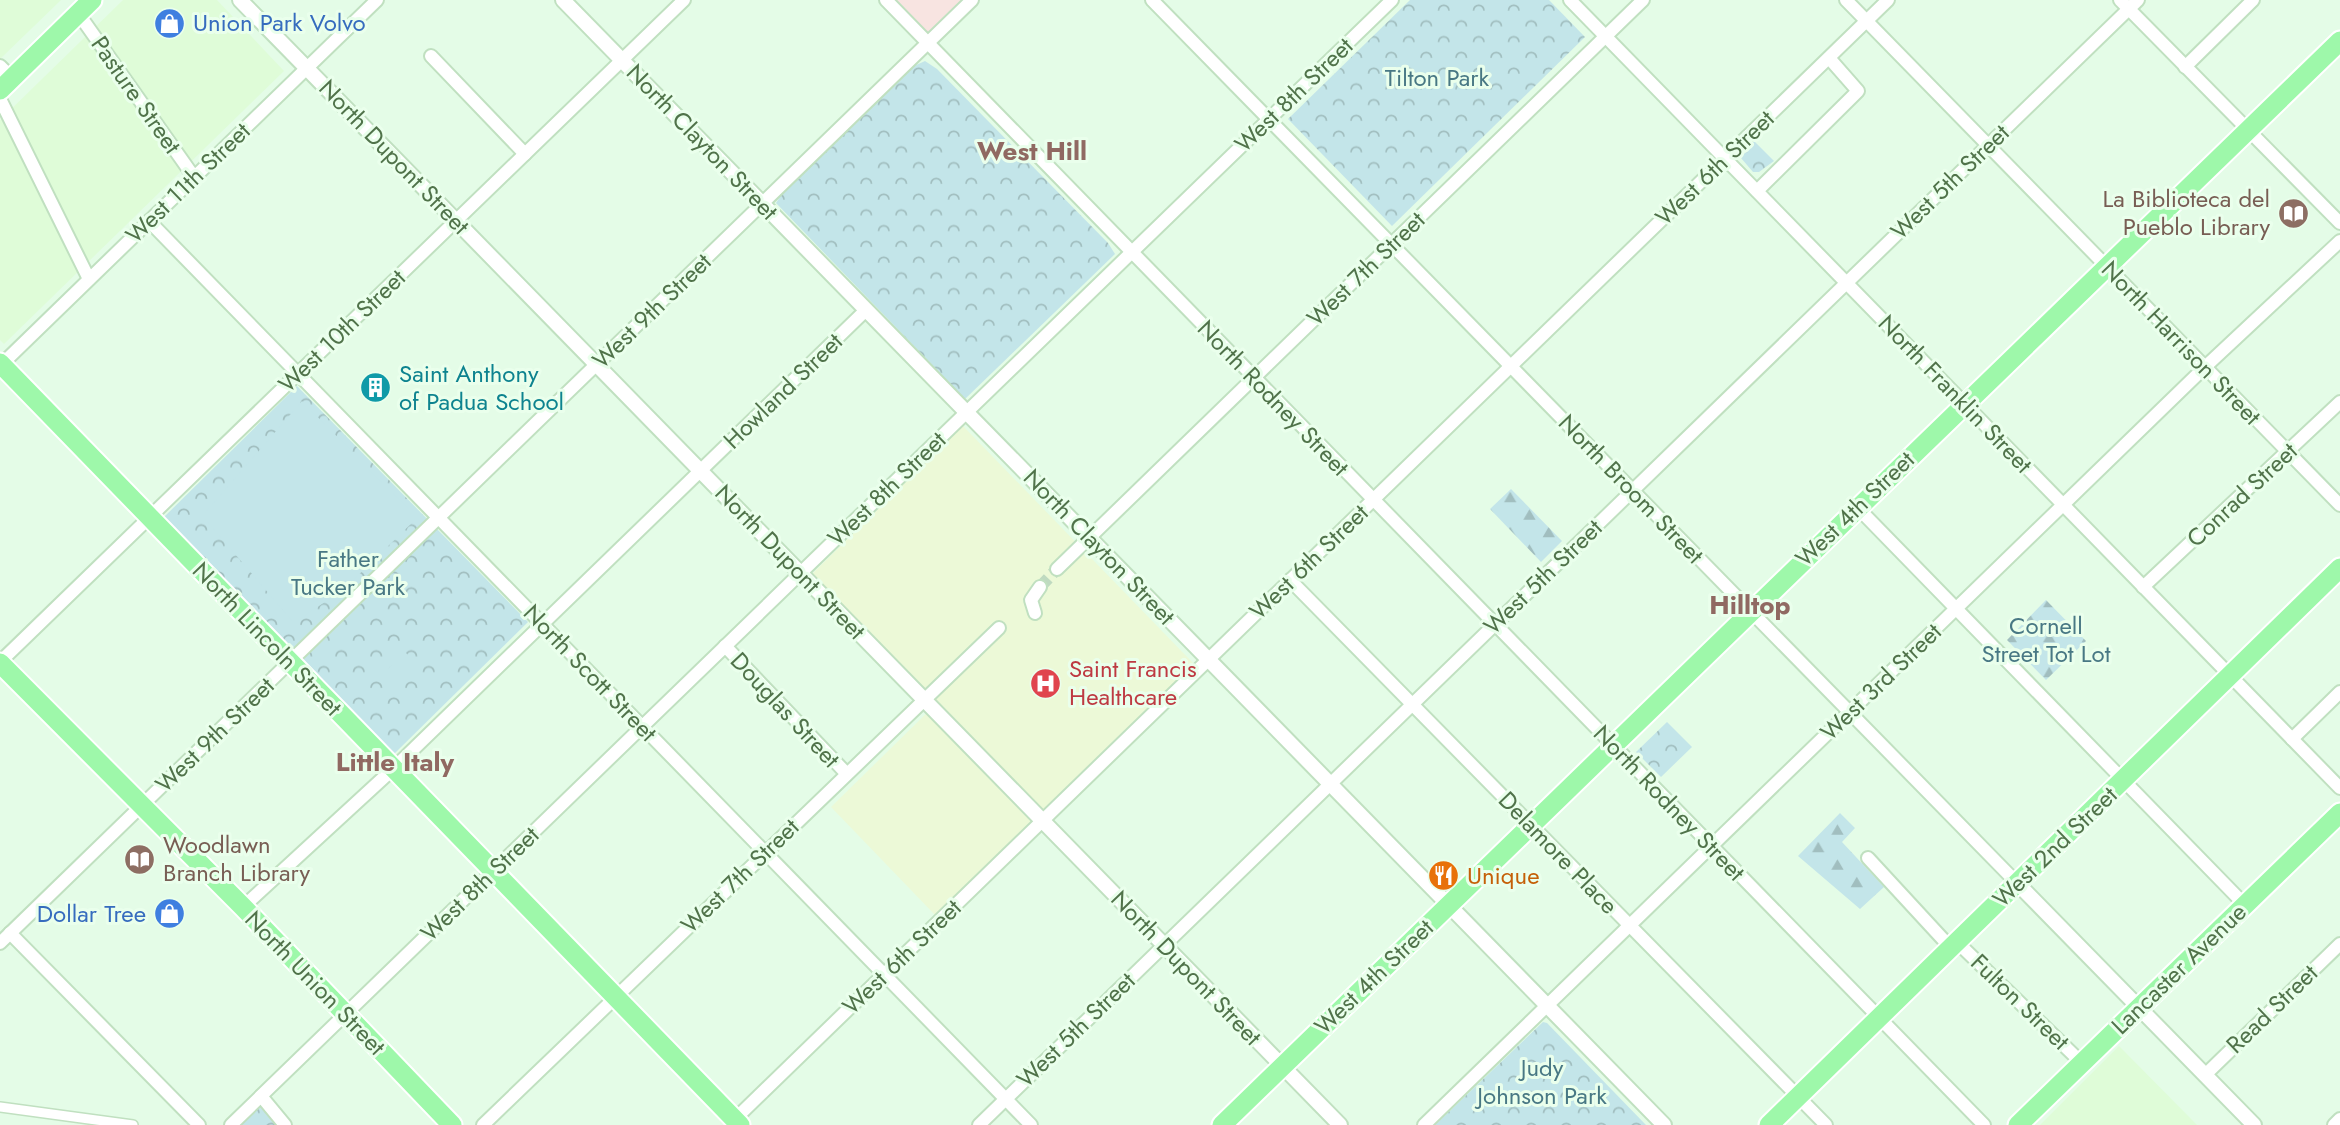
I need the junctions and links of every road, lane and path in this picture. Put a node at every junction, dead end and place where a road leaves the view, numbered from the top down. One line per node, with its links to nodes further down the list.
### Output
1 (240, 0): 24 (street, North Dupont Street)
2 (377, 0): 24 (street, West 11th Street)
3 (563, 0): 22 (street, North Clayton Street)
4 (684, 0): 22 (street, West 10th Street)
5 (887, 0): 19 (street, North Rodney Street)
6 (972, 0): 19 (street, West 9th Street)
7 (1152, 0): 27 (street, North Broom Street)
8 (1392, 0): 27 (street, West 8th Street)
9 (1570, 0): 17 (street, North Franklin Street)
10 (1643, 0): 17 (street, West 7th Street)
11 (1846, 0): 16 (street, North Harrison Street)
12 (1888, 0): 16 (street, West 6th Street)
13 (2253, 0): 23 (street)
14 (2129, 3): 23 (street); 29 (street, West 5th Street)
15 (85, 7): 25 (main road); 32 (street, Pasture Street)
16 (1866, 21): 21 (street, West 6th Street); 29 (street, North Harrison Street)
17 (1605, 36): 31 (street, North Franklin Street); 39 (street, West 7th Street)
18 (2340, 41): 28 (main road, West 4th Street)
19 (927, 44): 34 (street, West 9th Street); 40 (street, North Rodney Street)
20 (431, 56): 30 (street)
21 (1829, 58): 31 (street, West 6th Street); 33 (street)
22 (622, 60): 30 (street, West 10th Street); 34 (street, North Clayton Street)
23 (2185, 67): 28 (street)
24 (307, 68): 32 (street, West 11th Street); 36 (street, North Dupont Street)
25 (4, 78)
26 (0, 99): 42 (street)
27 (1269, 119): 39 (street, North Broom Street); 40 (street, West 8th Street)
28 (2248, 130): 37 (street); 41 (main road, West 4th Street)
29 (1988, 146): 41 (street, North Harrison Street); 43 (street, West 5th Street)
30 (524, 154): 36 (street, West 10th Street)
31 (1725, 158): 33 (street, North Franklin Street); 47 (street, West 6th Street)
32 (194, 177): 35 (street, West 11th Street)
33 (1757, 191): 43 (street, North Franklin Street)
34 (762, 203): 44 (street, North Clayton Street); 45 (street, West 9th Street)
35 (149, 221): 42 (street, West 11th Street); 49 (street, North Scott Street)
36 (456, 221): 45 (street, North Dupont Street); 49 (street, West 10th Street)
37 (2340, 223)
38 (2340, 241): 48 (street, West 3rd Street)
39 (1391, 244): 47 (street, North Broom Street); 50 (street, West 7th Street)
40 (1131, 253): 50 (street, North Rodney Street); 53 (street, West 8th Street)
41 (2106, 267): 48 (street, North Harrison Street); 52 (main road, West 4th Street)
42 (89, 279): 46 (street, West 11th Street)
43 (1847, 283): 52 (street, North Franklin Street); 56 (street, West 5th Street)
44 (866, 310): 53 (street, North Clayton Street); 55 (street, Howland Street)
45 (596, 364): 55 (street, North Dupont Street); 62 (street, West 9th Street)
46 (0, 365): 61 (main road, North Lincoln Street)
47 (1511, 366): 56 (street, North Broom Street); 57 (street, West 6th Street)
48 (2205, 367): 54 (street, North Harrison Street); 58 (street, West 3rd Street)
49 (298, 373): 61 (street, West 10th Street); 62 (street, North Scott Street)
50 (1254, 378): 57 (street, North Rodney Street); 63 (street, West 7th Street)
51 (2340, 402): 54 (street, Conrad Street)
52 (1964, 403): 58 (street, North Franklin Street); 60 (main road, West 4th Street)
53 (967, 412): 63 (street, North Clayton Street); 66 (street, West 8th Street)
54 (2288, 452): 59 (street, North Harrison Street); 69 (street, Conrad Street)
55 (701, 471): 66 (street, North Dupont Street); 73 (street, Howland Street)
56 (1633, 491): 71 (street, North Broom Street); 74 (street, West 5th Street)
57 (1373, 500): 67 (street, West 6th Street); 74 (street, North Rodney Street)
58 (2063, 505): 69 (street, North Franklin Street); 70 (street, West 3rd Street)
59 (2340, 505)
60 (1857, 507): 70 (street); 71 (main road, West 4th Street)
61 (149, 517): 78 (street, West 10th Street); 79 (main road, North Lincoln Street)
62 (438, 518): 73 (street, North Scott Street); 79 (street, West 9th Street)
63 (1089, 537): 65 (street, West 7th Street); 77 (street, North Clayton Street)
64 (2340, 568): 80 (main road, West 2nd Street)
65 (1057, 569)
66 (800, 573): 76 (street, West 8th Street); 82 (street, North Dupont Street)
67 (1290, 580): 77 (street, West 6th Street); 83 (street, Delamore Place)
68 (1040, 587): 72 (street)
69 (2143, 587): 80 (street, North Franklin Street)
70 (1956, 609): 84 (street, West 3rd Street); 90 (street)
71 (1750, 611): 84 (street, North Broom Street); 87 (main road, West 4th Street)
72 (1035, 612)
73 (543, 625): 85 (street, North Scott Street); 88 (street, Howland Street)
74 (1494, 625): 83 (street, West 5th Street); 87 (street, North Rodney Street)
75 (999, 628): 82 (street, West 7th Street)
76 (725, 646): 85 (street, West 8th Street); 89 (street, Douglas Street)
77 (1209, 660): 91 (street, North Clayton Street); 95 (street, West 6th Street)
78 (0, 662): 93 (main road, North Union Street)
79 (290, 662): 88 (main road, North Lincoln Street); 93 (street, West 9th Street)
80 (2231, 676): 86 (street, North Franklin Street); 90 (main road, West 2nd Street)
81 (2340, 692): 86 (street)
82 (923, 699): 89 (street, West 7th Street); 95 (street, North Dupont Street)
83 (1412, 704): 91 (street, West 5th Street); 96 (street, Delamore Place)
84 (1850, 712): 97 (street, West 3rd Street); 101 (street, North Broom Street)
85 (642, 727): 98 (street, North Scott Street); 100 (street, West 8th Street)
86 (2292, 739): 92 (street, North Franklin Street)
87 (1612, 745): 96 (main road, West 4th Street); 97 (street, North Rodney Street)
88 (393, 769): 100 (main road, North Lincoln Street); 104 (street, Howland Street)
89 (846, 773): 98 (street, West 7th Street)
90 (2124, 780): 101 (main road, West 2nd Street); 103 (street)
91 (1330, 784): 102 (street, North Clayton Street); 109 (street, West 5th Street)
92 (2340, 788)
93 (141, 807): 104 (main road, North Union Street); 106 (street, West 9th Street)
94 (2340, 813): 103 (main road, Lancaster Avenue)
95 (1042, 821): 109 (street, North Dupont Street); 111 (street, West 6th Street)
96 (1531, 825): 102 (main road, West 4th Street); 105 (street, Delamore Place)
97 (1711, 846): 105 (street, West 3rd Street); 116 (street, North Rodney Street)
98 (765, 852): 111 (street, North Scott Street); 112 (street, West 7th Street)
99 (1868, 858): 110 (street, Fulton Street)
100 (493, 871): 112 (main road, North Lincoln Street); 115 (street, West 8th Street)
101 (2017, 883): 110 (main road, West 2nd Street); 114 (street, North Broom Street)
102 (1448, 905): 113 (street, North Clayton Street); 118 (main road, West 4th Street)
103 (2245, 905): 114 (main road, Lancaster Avenue)
104 (243, 907): 115 (main road, North Union Street)
105 (1629, 926): 113 (street, West 3rd Street); 121 (street, Delamore Place)
106 (10, 933): 107 (street, West 9th Street); 127 (street)
107 (0, 943)
108 (2340, 944): 119 (street, Read Street)
109 (1164, 945): 118 (street, North Dupont Street); 122 (street, West 5th Street)
110 (1954, 945): 116 (main road, West 2nd Street); 117 (street, Fulton Street)
111 (884, 975): 122 (street, North Scott Street); 125 (street, West 6th Street)
112 (615, 997): 125 (main road, North Lincoln Street); 131 (street, West 7th Street)
113 (1547, 1006): 136 (street, West 3rd Street); 137 (street, North Clayton Street)
114 (2139, 1008): 117 (main road, Lancaster Avenue); 119 (street, North Broom Street)
115 (345, 1015): 120 (street, West 8th Street); 130 (main road, North Union Street)
116 (1879, 1018): 121 (main road, West 2nd Street); 140 (street, North Rodney Street)
117 (2082, 1063): 141 (main road, Lancaster Avenue)
118 (1282, 1066): 134 (main road, West 4th Street); 135 (street, North Dupont Street)
119 (2205, 1075): 142 (street, North Broom Street)
120 (261, 1096): 128 (street, West 8th Street); 129 (street)
121 (1798, 1097): 138 (main road, West 2nd Street); 139 (street, Delamore Place)
122 (1006, 1099): 132 (street, West 5th Street); 133 (street, North Scott Street)
123 (0, 1107): 126 (street)
124 (2340, 1119): 143 (street)
125 (735, 1123)
126 (132, 1125)
127 (199, 1125)
128 (231, 1125)
129 (285, 1125)
130 (453, 1125)
131 (483, 1125)
132 (979, 1125)
133 (1031, 1125)
134 (1222, 1125)
135 (1340, 1125)
136 (1424, 1125)
137 (1664, 1125)
138 (1769, 1125)
139 (1826, 1125)
140 (1984, 1125)
141 (2018, 1125)
142 (2254, 1125)
143 (2334, 1125)

